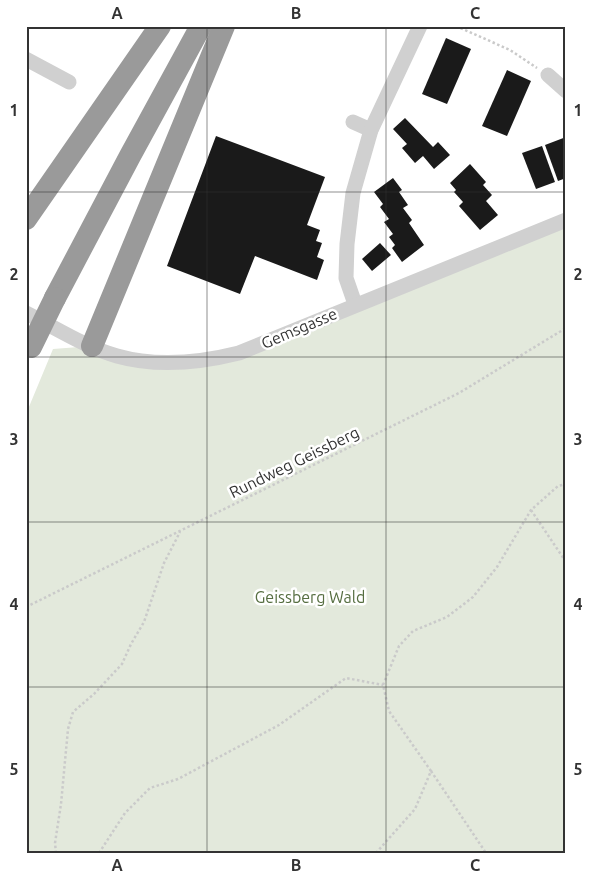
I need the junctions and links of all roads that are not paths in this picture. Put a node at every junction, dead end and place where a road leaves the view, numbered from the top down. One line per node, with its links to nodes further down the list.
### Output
1 (160, 26): 12 (highway)
2 (186, 26): 14 (highway)
3 (201, 26): 14 (highway)
4 (224, 26): 18 (highway)
5 (420, 26): 11 (street)
6 (26, 59): 8 (street)
7 (548, 75): 9 (street)
8 (69, 82)
9 (566, 91)
10 (353, 122): 11 (street)
11 (371, 130): 15 (street)
12 (26, 219)
13 (566, 220): 15 (street, Gemsgasse)
14 (49, 295): 17 (highway)
15 (355, 304): 18 (street, Gemsgasse)
16 (26, 314): 18 (street, Gemsgasse)
17 (28, 343)
18 (92, 346)

